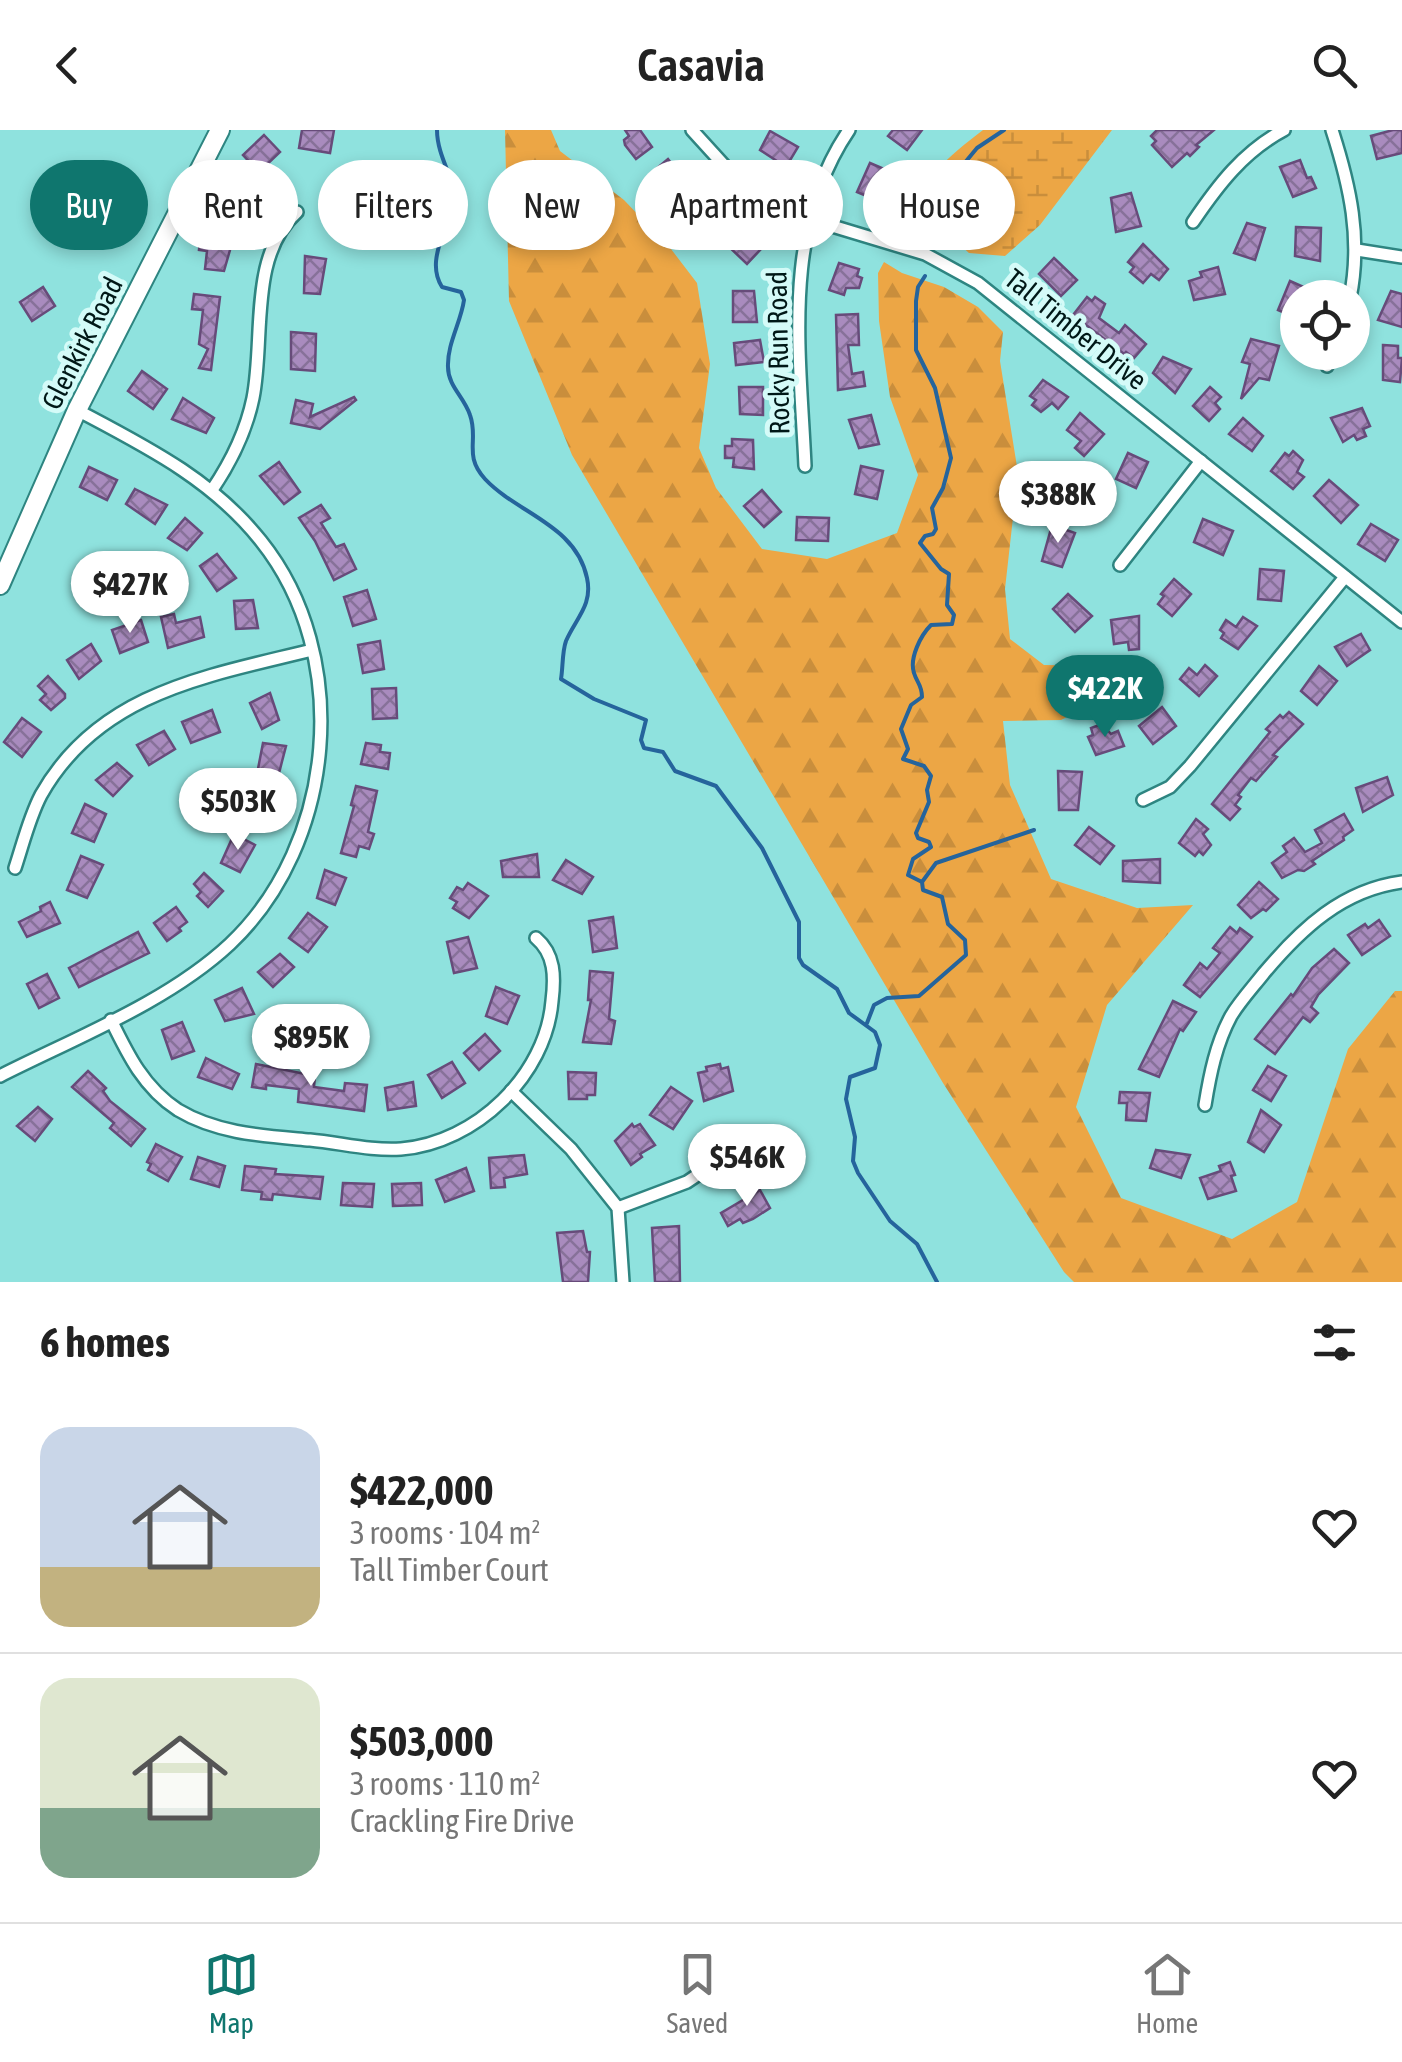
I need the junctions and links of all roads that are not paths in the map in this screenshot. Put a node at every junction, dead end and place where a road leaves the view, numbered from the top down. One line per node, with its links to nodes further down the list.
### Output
1 (220, 130): 15 (street, Glenkirk Road)
2 (692, 130): 6 (street, Tall Timber Drive)
3 (849, 130): 7 (street, Rocky Run Road)
4 (1284, 130): 8 (street)
5 (1332, 130): 12 (street)
6 (719, 160)
7 (832, 160)
8 (1193, 222)
9 (843, 229): 16 (street, Tall Timber Drive)
10 (271, 250): 18 (street)
11 (804, 250): 17 (street, Rocky Run Road)
12 (1357, 250): 13 (street); 14 (street)
13 (1402, 257)
14 (1353, 280)
15 (77, 410): 18 (street); 21 (street, Glenkirk Road)
16 (1201, 461): 19 (street); 20 (street, Tall Timber Drive)
17 (805, 466)
18 (212, 490): 23 (street)
19 (1120, 565)
20 (1346, 577): 22 (street, Tall Timber Drive); 24 (street)
21 (0, 586)
22 (1402, 622)
23 (312, 650): 25 (street); 28 (street)
24 (1143, 800)
25 (16, 868)
26 (1402, 882): 31 (street)
27 (536, 938): 30 (street)
28 (111, 1020): 29 (street); 30 (street)
29 (0, 1076)
30 (512, 1091): 33 (street)
31 (1205, 1105)
32 (727, 1154): 33 (street)
33 (618, 1208): 34 (street)
34 (623, 1282)

